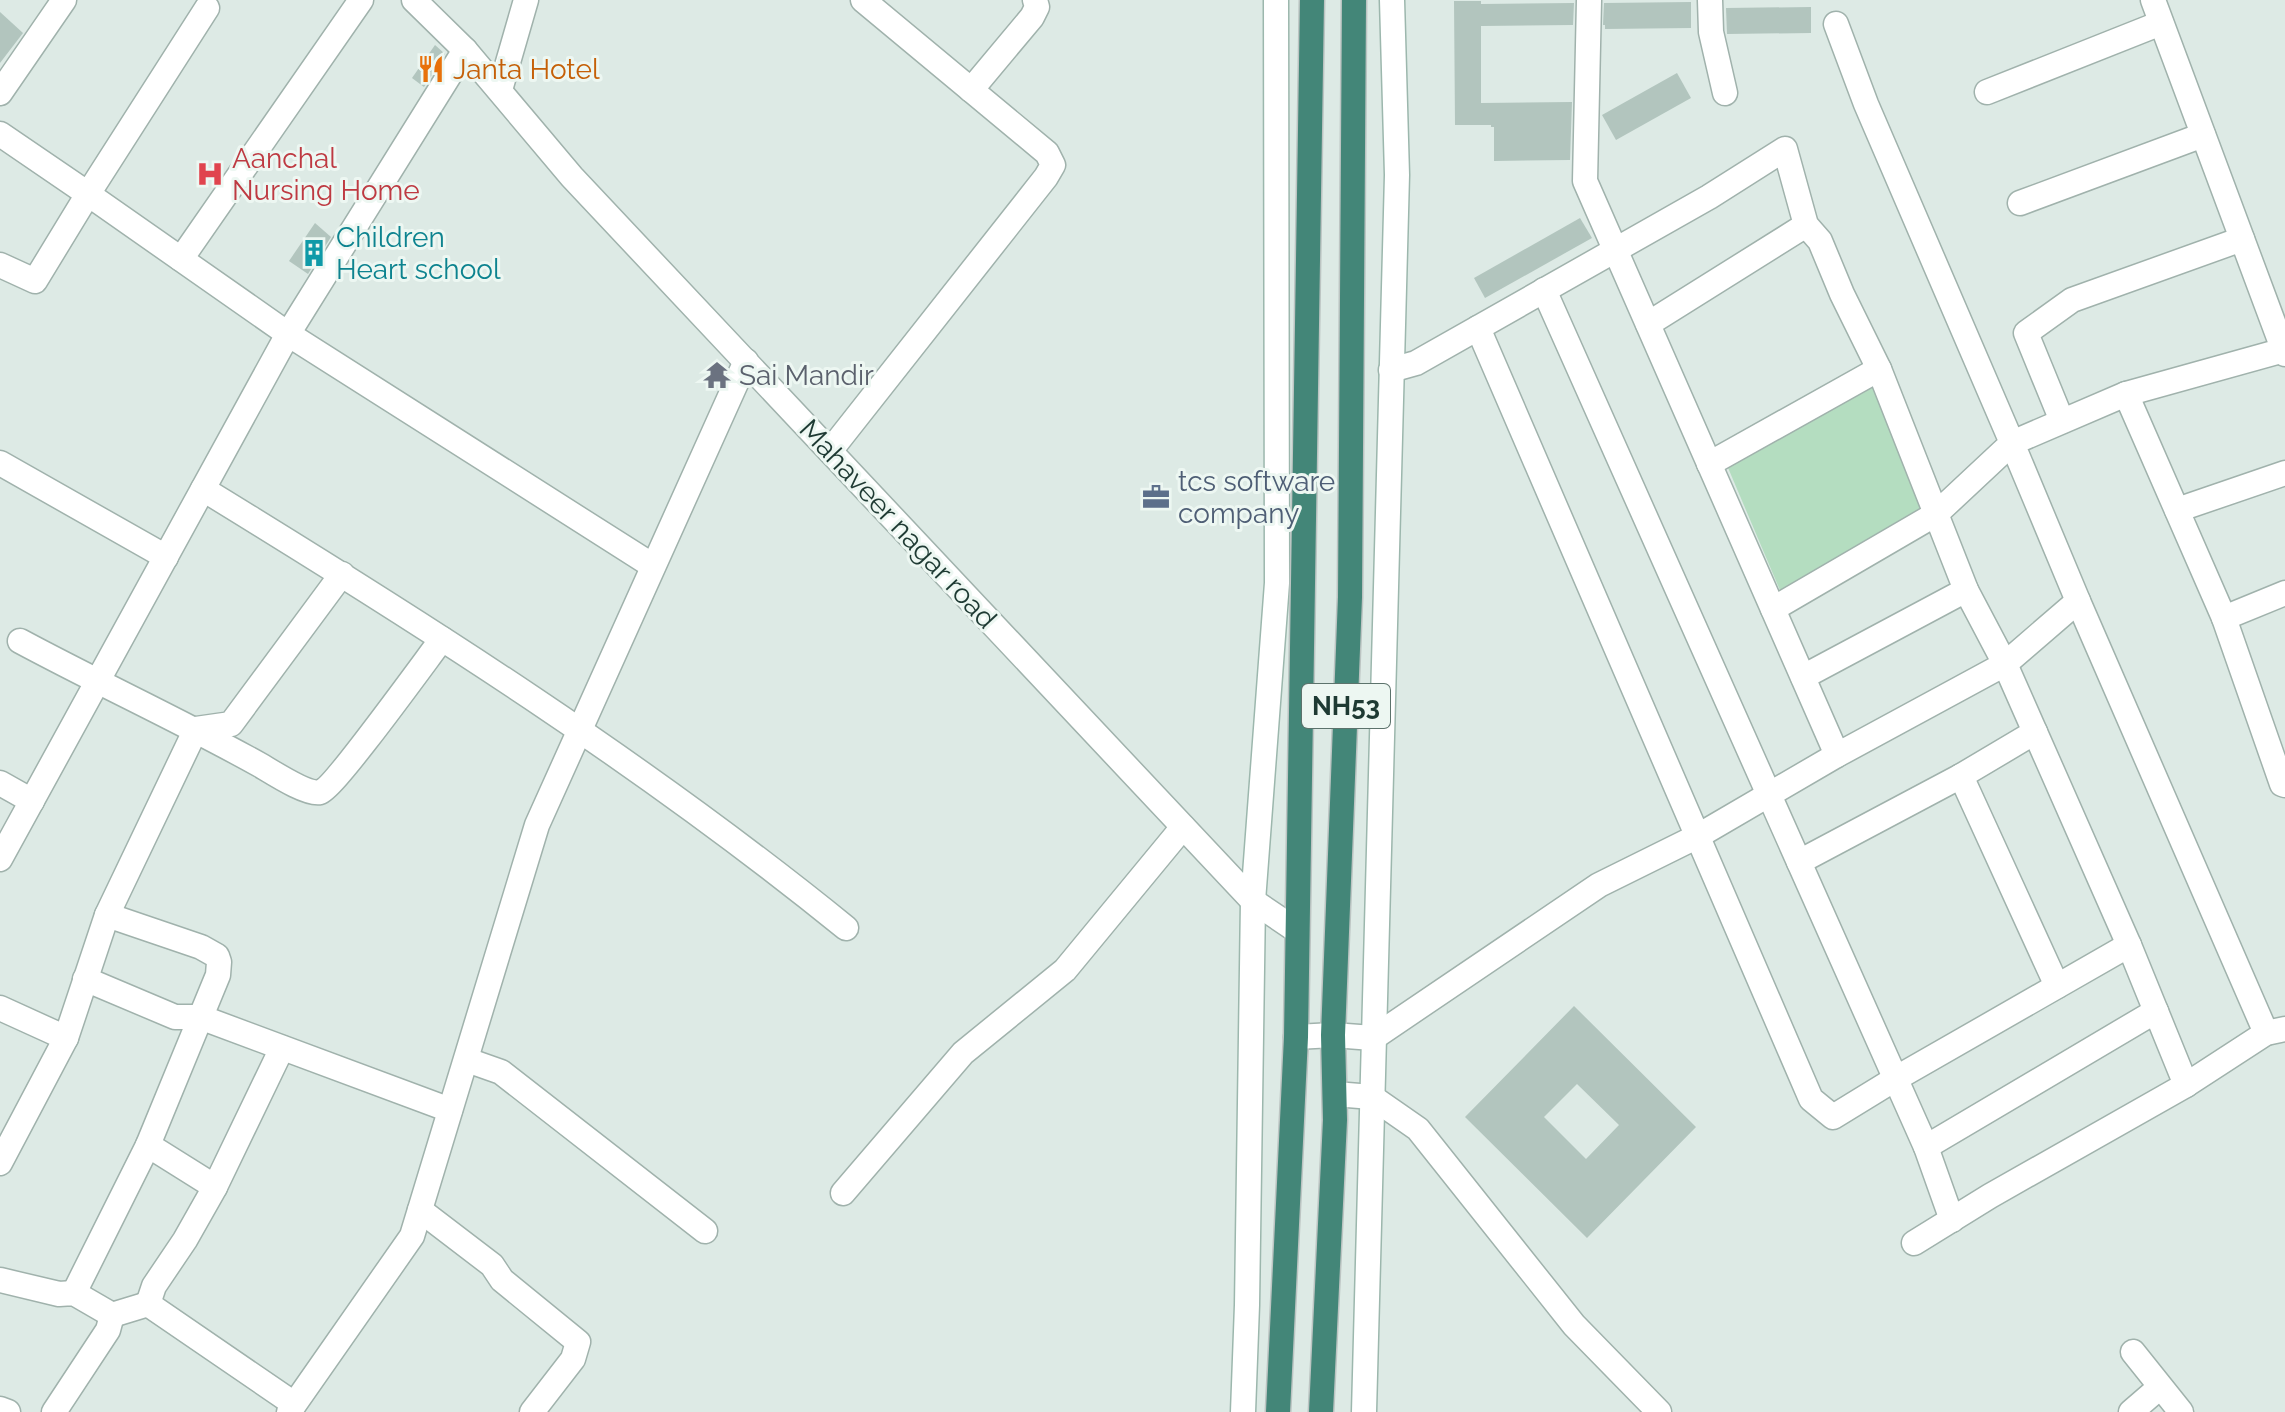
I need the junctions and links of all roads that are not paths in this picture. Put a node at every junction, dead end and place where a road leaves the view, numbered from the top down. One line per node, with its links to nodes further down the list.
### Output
1 (64, 0): 21 (street)
2 (361, 0): 30 (street)
3 (414, 0): 17 (street, Mahaveer nagar road)
4 (526, 0): 18 (street)
5 (863, 0): 19 (street)
6 (1035, 0): 19 (street)
7 (1276, 0): 76 (street)
8 (1312, 0): 79 (highway, NH53)
9 (1354, 0): 87 (highway, NH53)
10 (1392, 0): 39 (street)
11 (1589, 0): 29 (street)
12 (1710, 0): 22 (street)
13 (2153, 0): 15 (street)
14 (207, 8): 25 (street)
15 (2161, 23): 20 (street); 24 (street)
16 (1836, 24): 42 (street)
17 (465, 50): 18 (street, Mahaveer nagar road); 35 (street)
18 (500, 90): 37 (street, Mahaveer nagar road)
19 (971, 90): 43 (street)
20 (1987, 92)
21 (0, 93)
22 (1725, 93)
23 (0, 134): 25 (street)
24 (2203, 135): 26 (street); 28 (street)
25 (88, 194): 30 (street); 31 (street)
26 (2020, 203)
27 (1806, 225): 29 (street); 33 (street); 38 (street)
28 (2242, 239): 36 (street); 41 (street)
29 (1615, 250): 32 (street); 33 (street)
30 (181, 259): 35 (street)
31 (0, 265)
32 (1544, 290): 34 (street); 70 (street)
33 (1648, 324): 45 (street)
34 (1478, 328): 39 (street); 73 (street)
35 (288, 334): 47 (street); 51 (street)
36 (2284, 352): 40 (street)
37 (746, 361): 43 (street, Mahaveer nagar road); 51 (street)
38 (1879, 369): 45 (street); 49 (street)
39 (1391, 370): 90 (street)
40 (2126, 394): 41 (street); 48 (street)
41 (2062, 421): 42 (street)
42 (2012, 443): 49 (street); 55 (street)
43 (830, 451): 72 (street, Mahaveer nagar road)
44 (0, 463): 50 (street)
45 (1709, 464): 56 (street)
46 (2285, 473): 48 (street)
47 (203, 489): 50 (street); 52 (street)
48 (2177, 510): 57 (street)
49 (1936, 514): 53 (street); 56 (street)
50 (166, 557): 62 (street)
51 (653, 566): 64 (street)
52 (342, 574): 58 (street); 63 (street)
53 (1966, 590): 60 (street); 61 (street)
54 (2285, 593): 57 (street)
55 (2078, 601): 60 (street); 86 (street)
56 (1773, 609): 61 (street)
57 (2224, 618): 69 (street)
58 (442, 639): 63 (street); 64 (street)
59 (20, 641): 62 (street)
60 (2005, 664): 65 (street); 66 (street)
61 (1803, 677): 66 (street)
62 (97, 682): 63 (street); 71 (street)
63 (196, 729): 77 (street)
64 (580, 729): 78 (street); 92 (street)
65 (2035, 732): 67 (street); 80 (street)
66 (1837, 755): 70 (street)
67 (1961, 776): 75 (street); 82 (street)
68 (0, 783): 71 (street)
69 (2285, 785)
70 (1770, 795): 73 (street); 75 (street)
71 (32, 801): 74 (street)
72 (1183, 827): 76 (street, Mahaveer nagar road); 102 (street)
73 (1698, 836): 90 (street); 93 (street)
74 (0, 859)
75 (1799, 862): 93 (street)
76 (1253, 901): 79 (street, Mahaveer nagar road); 118 (street)
77 (107, 915): 81 (street); 85 (street)
78 (846, 928)
79 (1296, 930): 88 (highway, NH53)
80 (2129, 945): 82 (street); 84 (street)
81 (85, 979): 85 (street); 89 (street)
82 (2057, 986): 93 (street)
83 (0, 1008): 89 (street)
84 (2156, 1011): 94 (street); 99 (street)
85 (200, 1017): 91 (street); 98 (street)
86 (2276, 1031): 94 (street)
87 (1333, 1035): 88 (street); 90 (street); 95 (highway, NH53)
88 (1296, 1037): 119 (highway, NH53)
89 (66, 1038): 100 (street)
90 (1373, 1038): 96 (street)
91 (282, 1048): 97 (street); 101 (street)
92 (467, 1060): 97 (street); 105 (street)
93 (1895, 1079): 99 (street)
94 (2186, 1085): 104 (street)
95 (1335, 1094): 96 (street); 120 (highway, NH53)
96 (1372, 1097): 121 (street); 122 (street)
97 (450, 1110): 103 (street)
98 (148, 1145): 101 (street); 108 (street)
99 (1926, 1147): 104 (street)
100 (2, 1156)
101 (215, 1187): 109 (street)
102 (843, 1193)
103 (420, 1210): 113 (street); 117 (street)
104 (1952, 1220): 106 (street)
105 (705, 1231)
106 (1914, 1243)
107 (0, 1280): 108 (street)
108 (74, 1293): 110 (street)
109 (148, 1304): 110 (street); 113 (street)
110 (112, 1315): 116 (street)
111 (2133, 1352): 112 (street)
112 (2160, 1387): 123 (street); 124 (street)
113 (292, 1408)
114 (0, 1409): 115 (street)
115 (8, 1412)
116 (54, 1412)
117 (532, 1412)
118 (1243, 1412)
119 (1278, 1412)
120 (1321, 1412)
121 (1364, 1412)
122 (1659, 1412)
123 (2131, 1412)
124 (2181, 1412)

